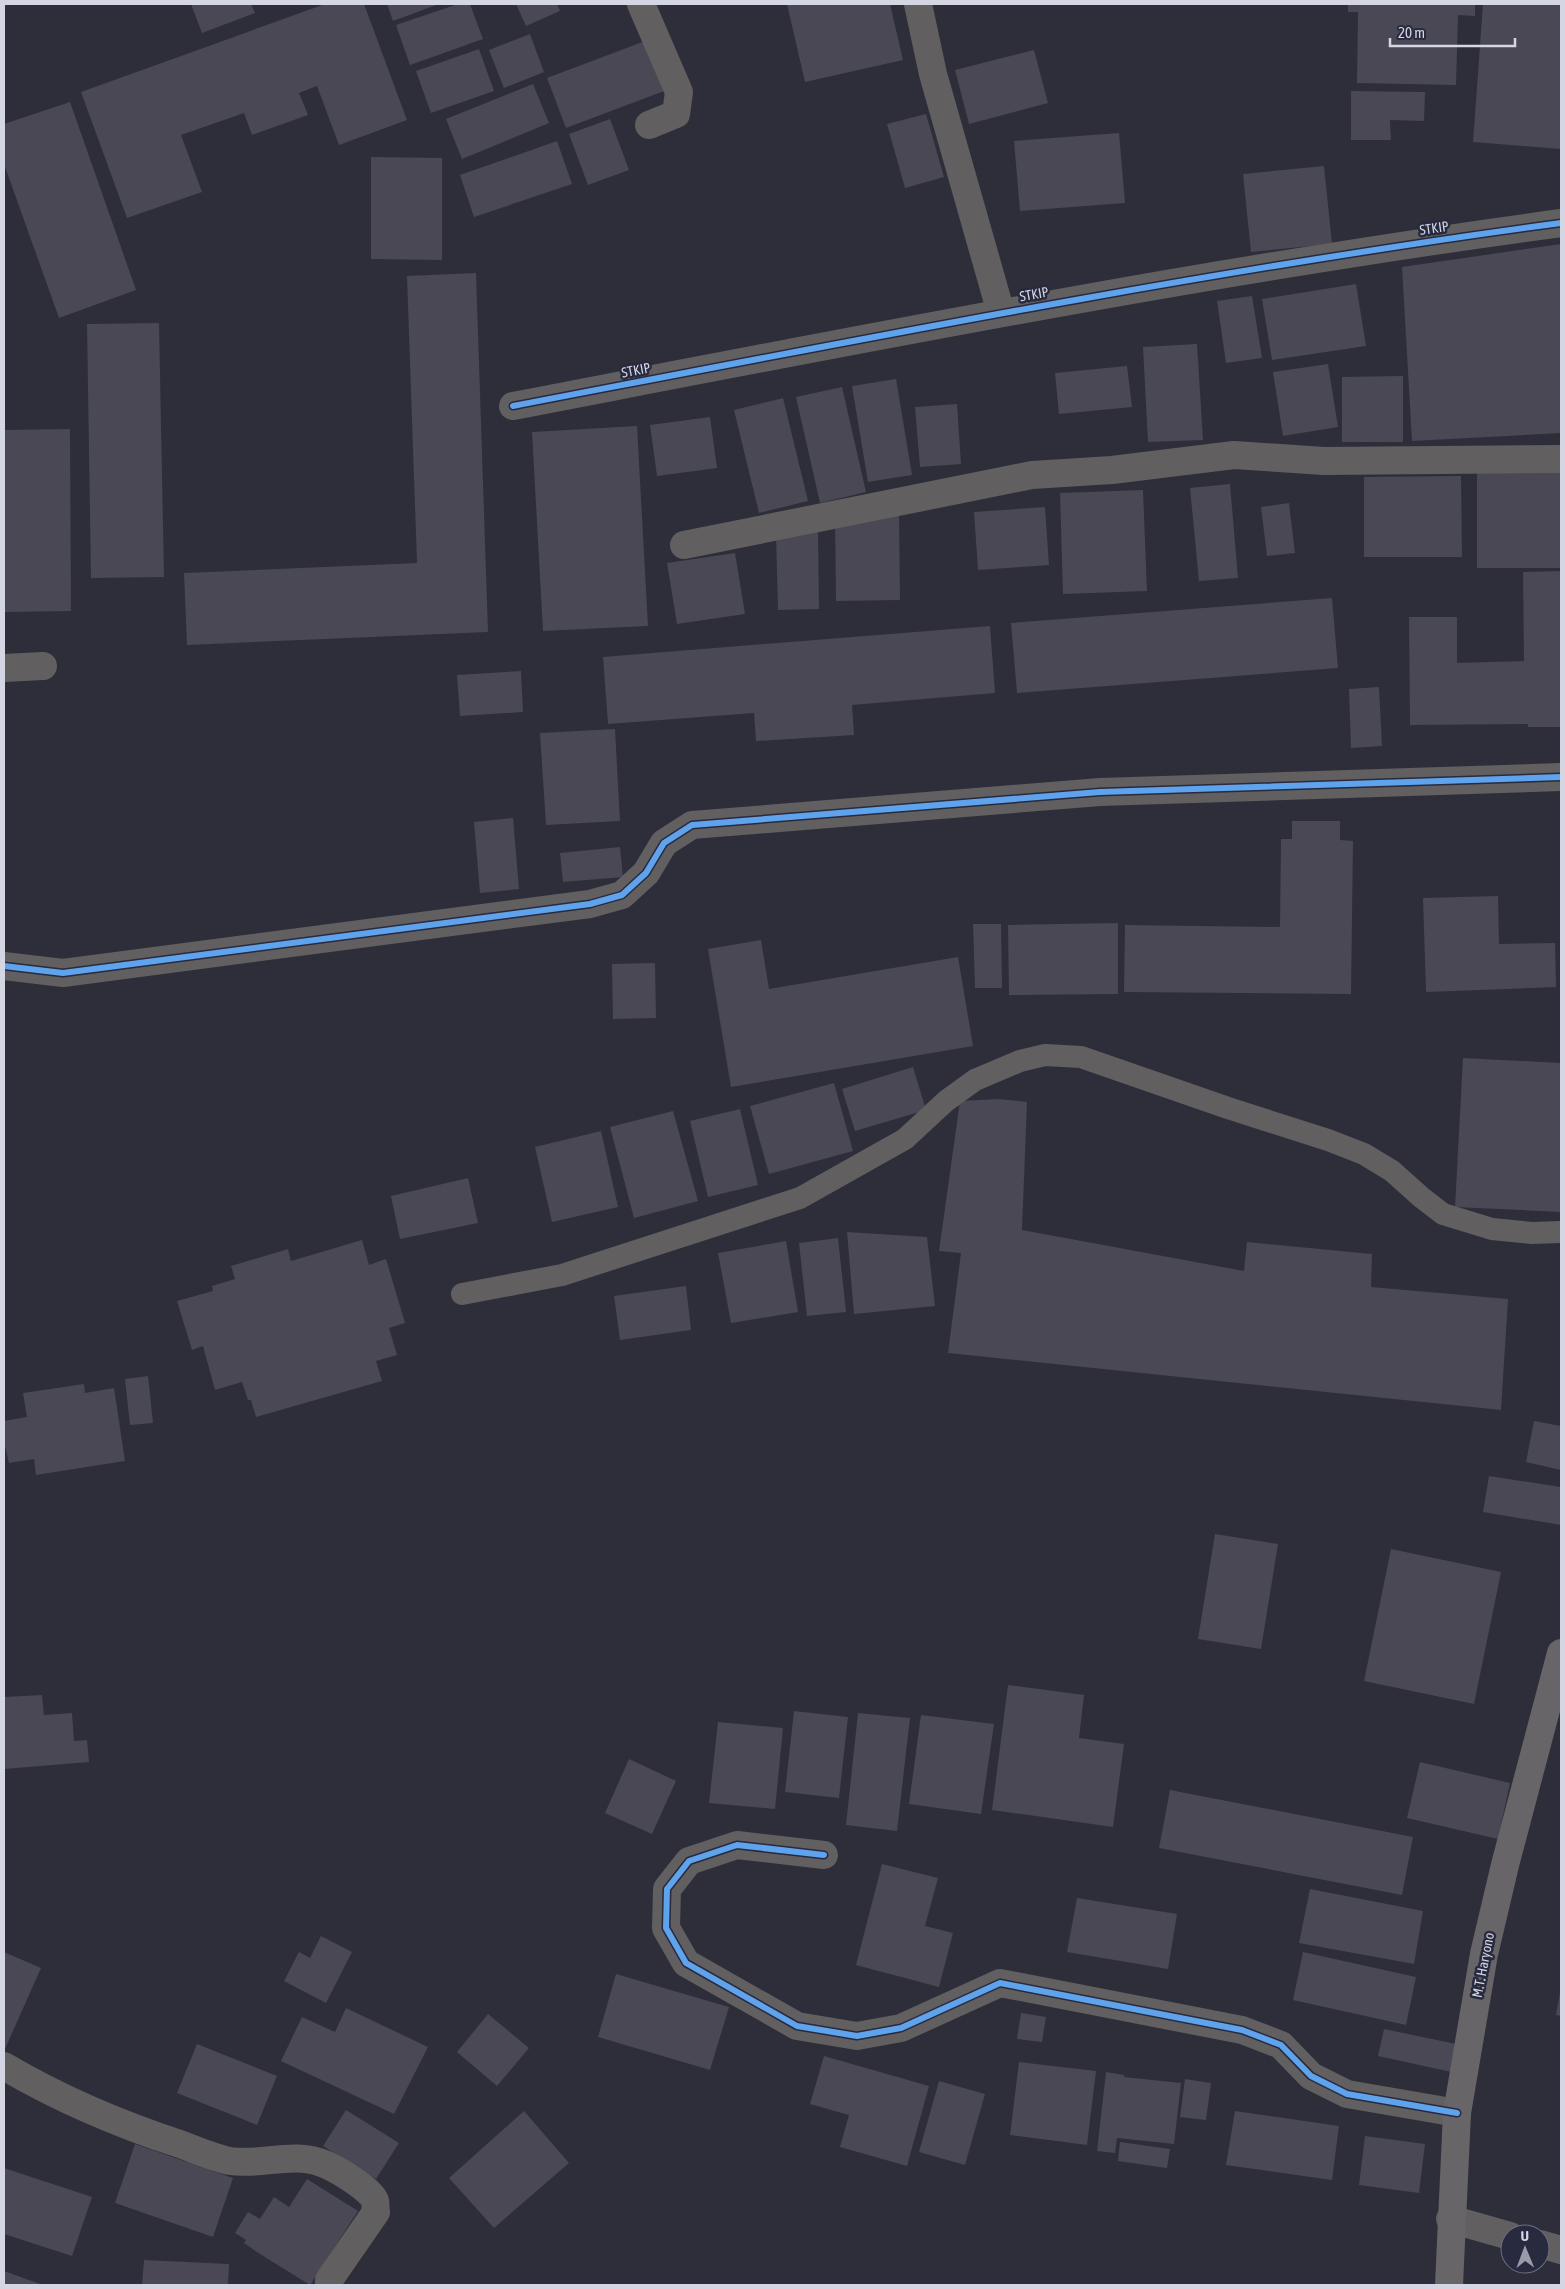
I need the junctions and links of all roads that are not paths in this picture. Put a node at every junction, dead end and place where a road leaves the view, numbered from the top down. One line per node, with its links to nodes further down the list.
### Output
1 (641, 4): 3 (street)
2 (918, 4): 5 (street)
3 (649, 125)
4 (1561, 223): 5 (street, STKIP)
5 (1001, 313): 6 (street, STKIP)
6 (513, 406)
7 (1561, 459): 8 (street)
8 (684, 544)
9 (42, 666): 10 (street)
10 (4, 668)
11 (1561, 777): 12 (street)
12 (4, 966)
13 (1561, 1232): 14 (lane)
14 (462, 1294)
15 (1561, 1653): 18 (highway, M.T. Haryono)
16 (824, 1855): 18 (street)
17 (4, 2066): 21 (street)
18 (1457, 2113): 19 (highway, M.T. Haryono)
19 (1450, 2218): 20 (street); 22 (highway, M.T. Haryono)
20 (1500, 2233)
21 (329, 2285)
22 (1449, 2285)

